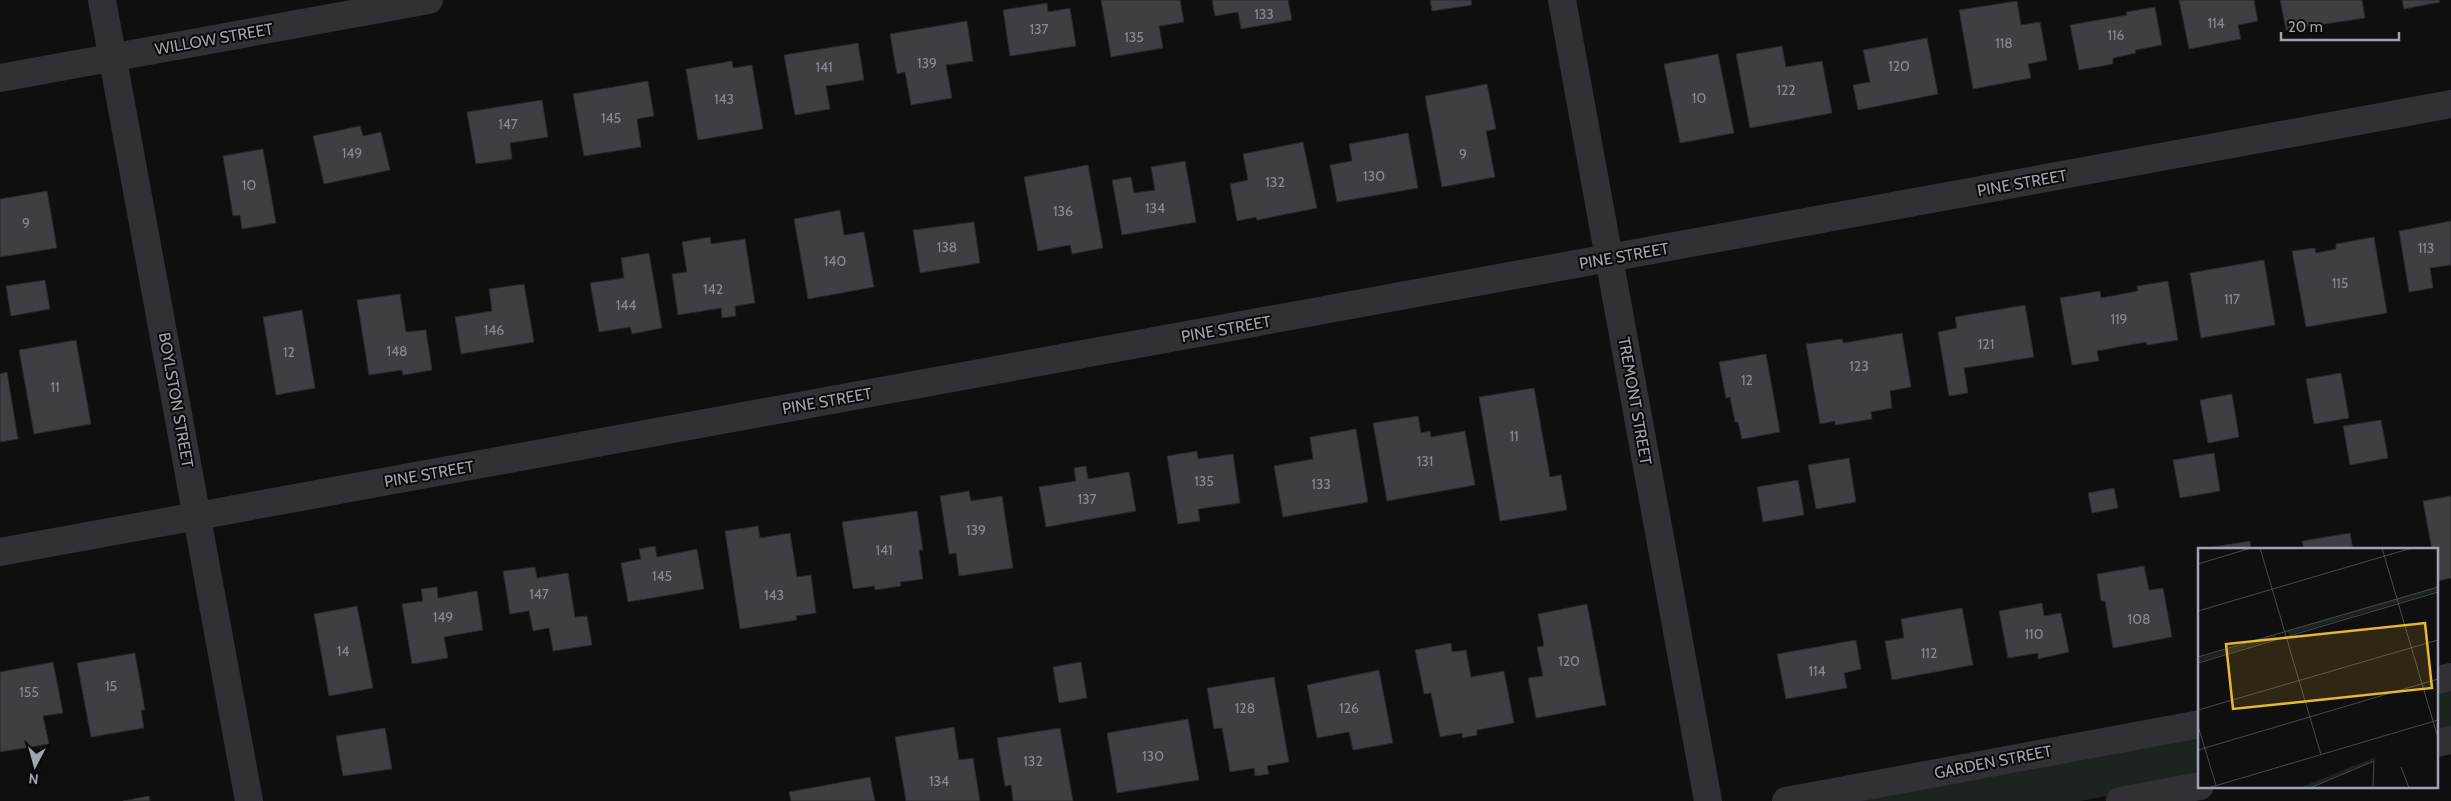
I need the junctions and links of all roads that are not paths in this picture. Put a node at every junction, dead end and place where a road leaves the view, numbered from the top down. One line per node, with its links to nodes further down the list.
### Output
1 (102, 0): 4 (street, BOYLSTON STREET)
2 (429, 0): 4 (street, WILLOW STREET)
3 (1562, 0): 7 (street, TREMONT STREET)
4 (113, 58): 5 (street, WILLOW STREET); 8 (street, BOYLSTON STREET)
5 (0, 78)
6 (2451, 104): 7 (street, PINE STREET)
7 (1609, 259): 8 (street, PINE STREET); 17 (street, TREMONT STREET)
8 (197, 516): 9 (street, PINE STREET); 16 (street, BOYLSTON STREET)
9 (0, 552)
10 (2451, 677): 11 (street)
11 (2438, 680)
12 (2198, 724): 18 (street, GARDEN STREET)
13 (2451, 740): 14 (street)
14 (2438, 743)
15 (2198, 786): 19 (street)
16 (249, 801)
17 (1708, 801)
18 (1786, 801)
19 (2120, 801)

